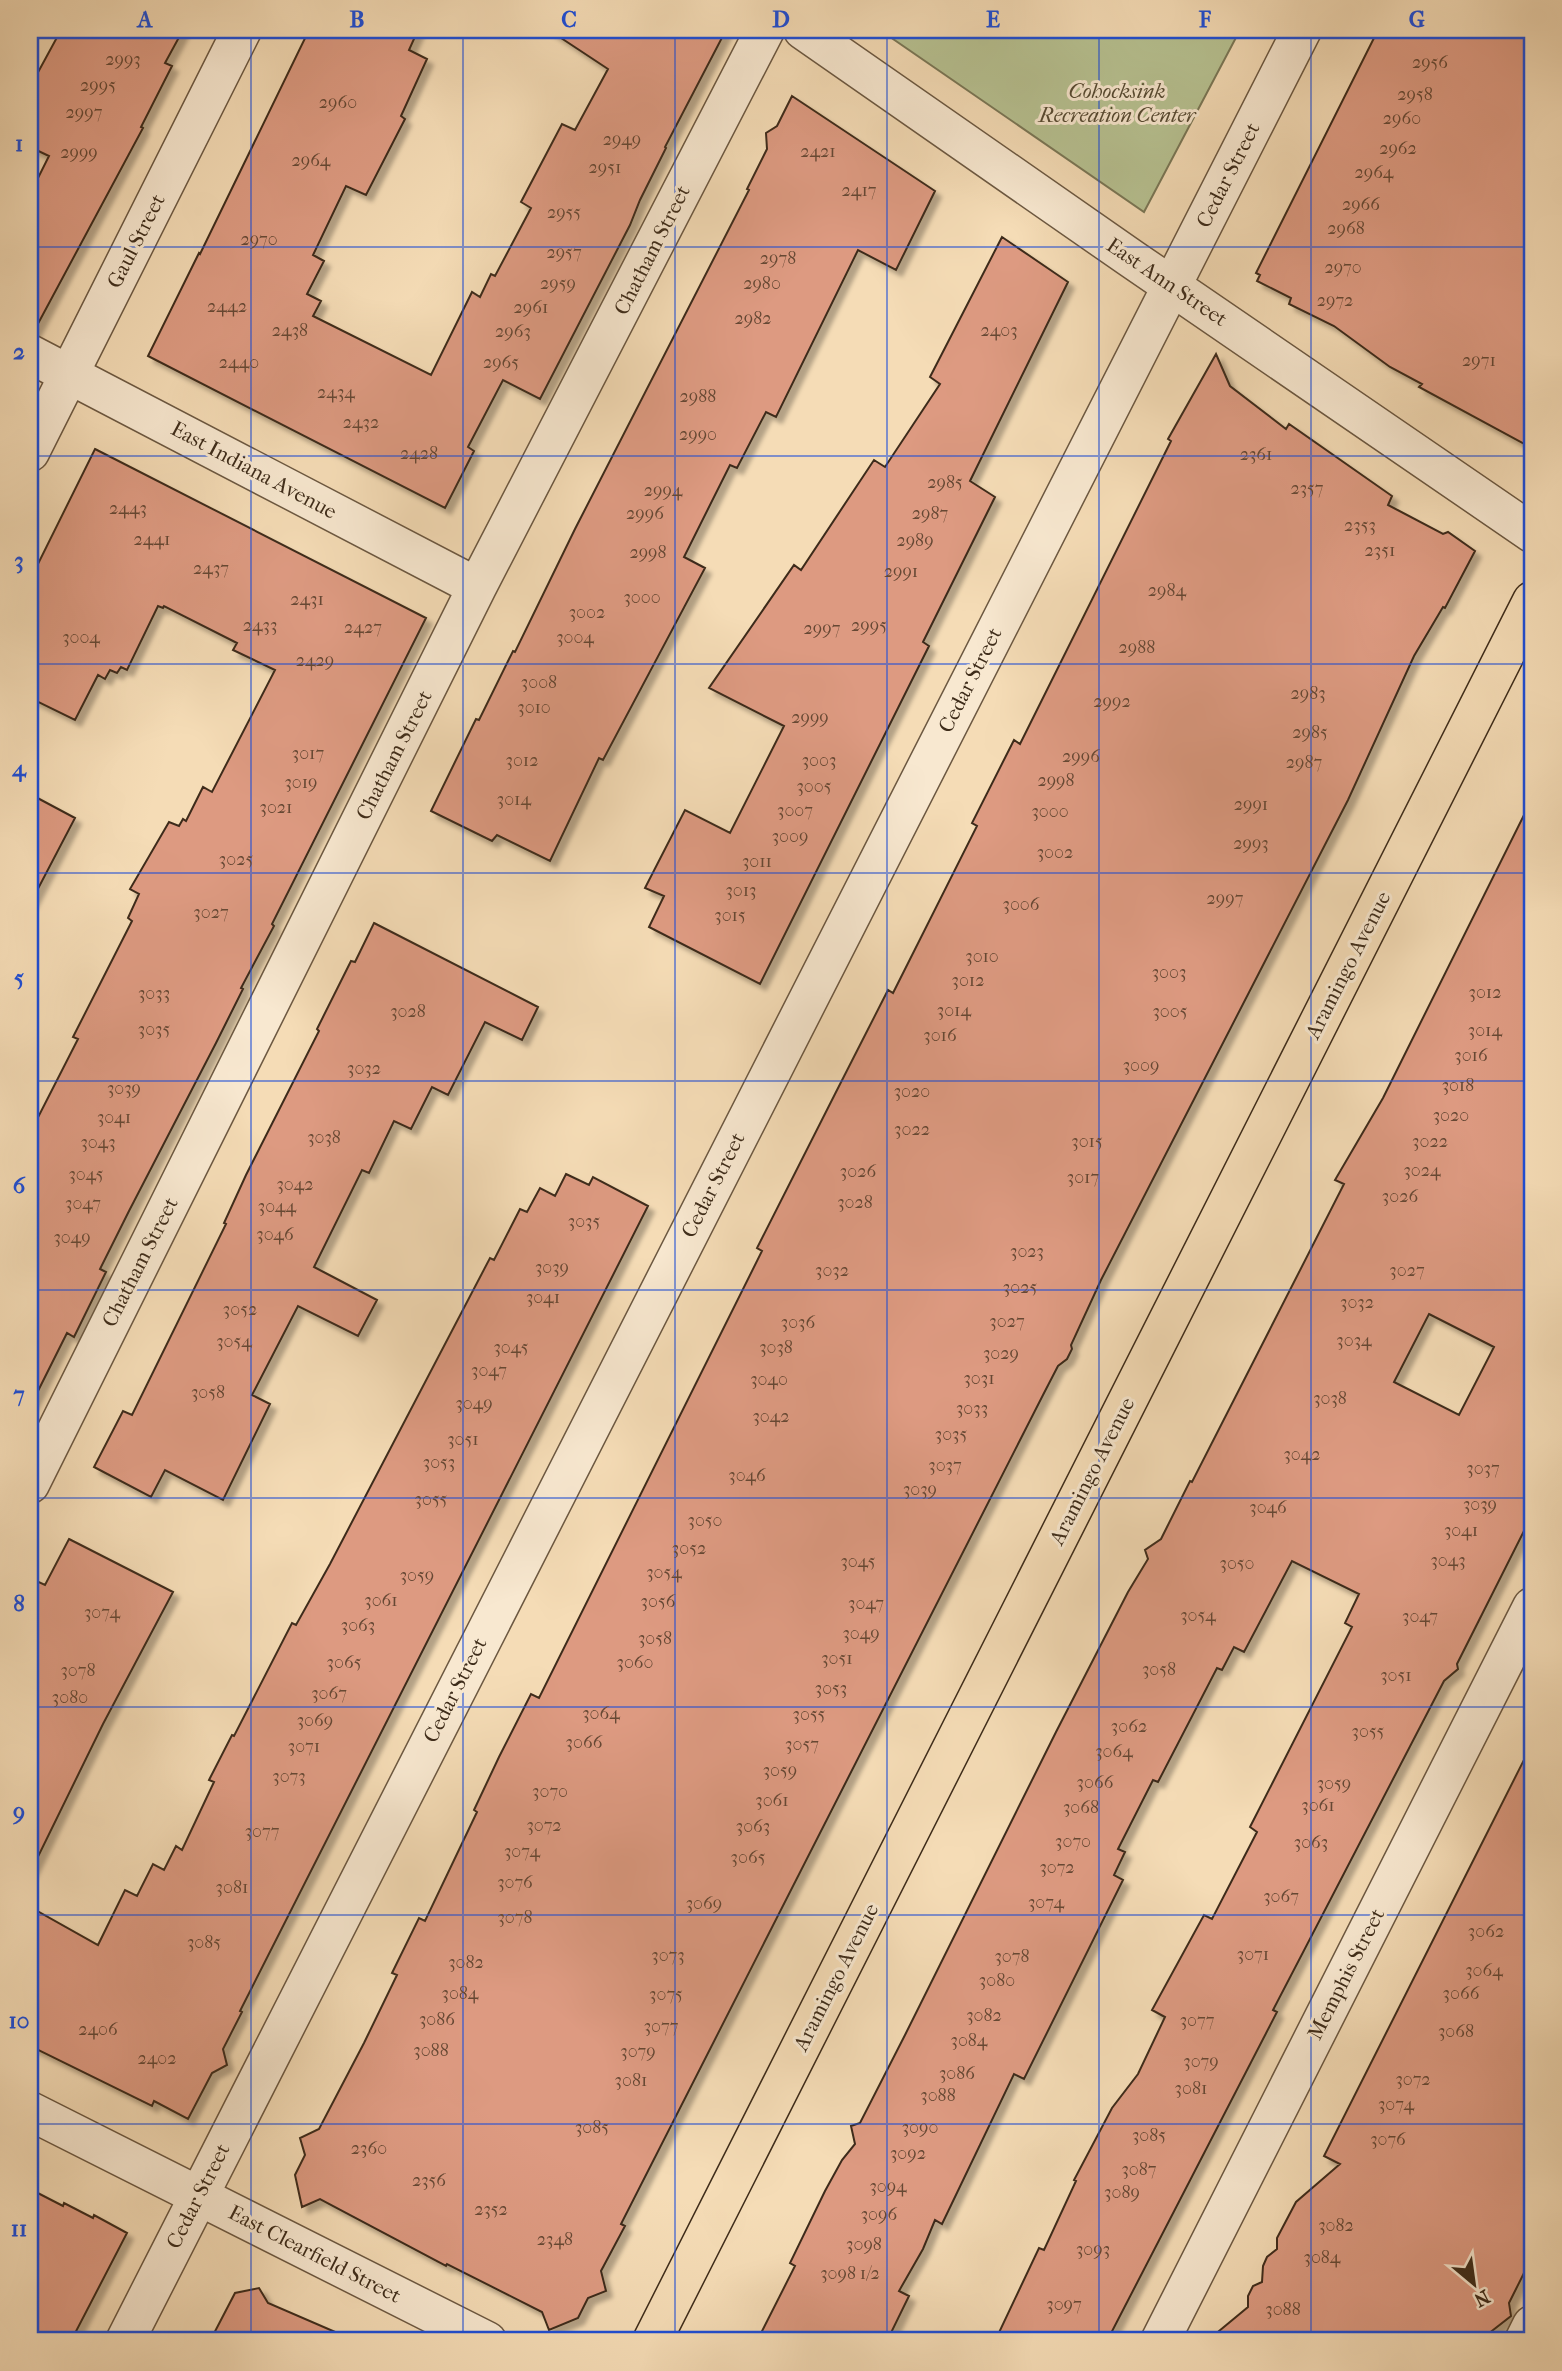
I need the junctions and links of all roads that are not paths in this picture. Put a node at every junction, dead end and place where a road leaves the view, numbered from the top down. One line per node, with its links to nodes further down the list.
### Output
1 (243, 30): 7 (street, Gaul Street)
2 (765, 30): 10 (street, Chatham Street)
3 (803, 30): 5 (street, East Ann Street)
4 (1302, 30): 5 (street, Cedar Street)
5 (1171, 286): 9 (street, East Ann Street); 15 (street, Cedar Street)
6 (30, 354): 7 (street, East Indiana Avenue)
7 (69, 374): 8 (street, Gaul Street); 10 (street, East Indiana Avenue)
8 (30, 452)
9 (1532, 533)
10 (477, 587): 12 (street, Chatham Street)
11 (1532, 601): 19 (main road, Aramingo Avenue)
12 (30, 1484)
13 (1532, 1607): 20 (street, Memphis Street)
14 (30, 2111): 15 (street, East Clearfield Street)
15 (198, 2195): 17 (street, Cedar Street); 18 (street, East Clearfield Street)
16 (1532, 2325): 21 (street)
17 (125, 2341)
18 (487, 2341)
19 (652, 2341)
20 (1160, 2341)
21 (1524, 2341)

